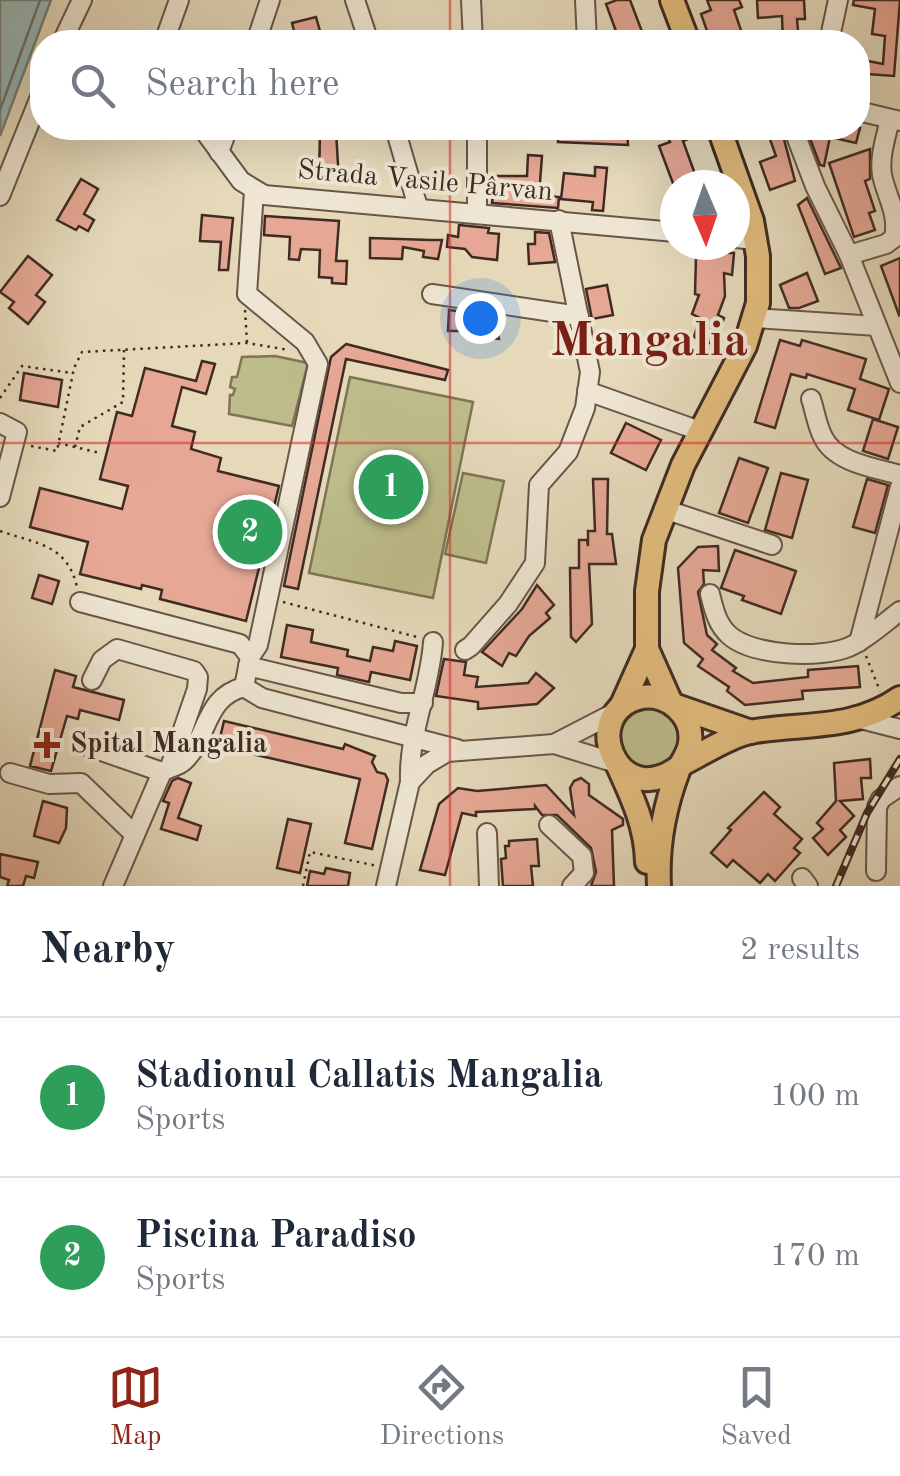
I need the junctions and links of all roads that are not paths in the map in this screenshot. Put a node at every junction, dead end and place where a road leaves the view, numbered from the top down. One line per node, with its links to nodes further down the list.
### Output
1 (82, 0): 9 (street)
2 (179, 0): 10 (street)
3 (270, 0): 11 (street)
4 (355, 0): 12 (street)
5 (470, 0): 13 (street)
6 (585, 0): 14 (street)
7 (672, 0): 15 (main road)
8 (838, 0): 16 (street)
9 (66, 30)
10 (168, 30)
11 (260, 30)
12 (365, 30)
13 (471, 30)
14 (587, 30)
15 (683, 30)
16 (832, 30)
17 (870, 114): 18 (street)
18 (895, 120): 35 (street)
19 (30, 122): 29 (street)
20 (211, 140): 26 (street)
21 (224, 140): 26 (street)
22 (398, 140): 30 (street)
23 (477, 140): 31 (street)
24 (723, 140): 27 (main road)
25 (798, 140): 35 (street)
26 (220, 152): 28 (street)
27 (734, 170)
28 (254, 192): 30 (street, Strada Vasile Pârvan); 57 (street)
29 (0, 196)
30 (418, 207): 31 (street, Strada Vasile Pârvan)
31 (478, 212): 32 (street, Strada Vasile Pârvan)
32 (559, 220): 33 (street, Strada Vasile Pârvan); 37 (street)
33 (660, 230)
34 (750, 250): 38 (main road)
35 (850, 255): 39 (street)
36 (432, 294): 37 (street)
37 (579, 316): 41 (street)
38 (755, 318): 39 (street); 44 (main road)
39 (877, 326): 40 (street)
40 (900, 383)
41 (587, 391): 44 (street); 56 (street)
42 (811, 399): 45 (street)
43 (0, 423): 47 (street)
44 (700, 430): 48 (main road)
45 (900, 476)
46 (900, 487): 54 (street)
47 (0, 497)
48 (664, 509): 49 (street); 55 (main road)
49 (772, 544)
50 (710, 594): 54 (street)
51 (80, 602): 57 (street)
52 (900, 611): 54 (street)
53 (433, 642): 61 (street)
54 (859, 642)
55 (647, 648): 62 (main road); 63 (main road)
56 (464, 650)
57 (249, 661): 59 (street); 61 (street)
58 (92, 680): 73 (street)
59 (244, 687): 67 (street); 73 (street)
60 (893, 703): 64 (main road)
61 (423, 704): 67 (street)
62 (674, 705): 63 (main road); 66 (main road); 72 (main road)
63 (619, 710): 69 (street); 71 (main road)
64 (861, 720): 65 (street); 66 (main road)
65 (900, 729)
66 (750, 732): 72 (main road)
67 (413, 738): 70 (street); 75 (street)
68 (81, 744): 73 (street)
69 (554, 744): 70 (street); 71 (street)
70 (457, 749): 75 (street)
71 (617, 764): 72 (main road); 85 (main road)
72 (680, 765): 86 (main road)
73 (166, 769): 79 (street)
74 (10, 773): 79 (street)
75 (410, 782): 81 (street)
76 (900, 786): 80 (street)
77 (549, 826): 84 (street)
78 (487, 833): 83 (street)
79 (134, 834): 82 (street)
80 (876, 871)
81 (388, 877)
82 (113, 886)
83 (490, 886)
84 (572, 886)
85 (648, 886)
86 (658, 886)

